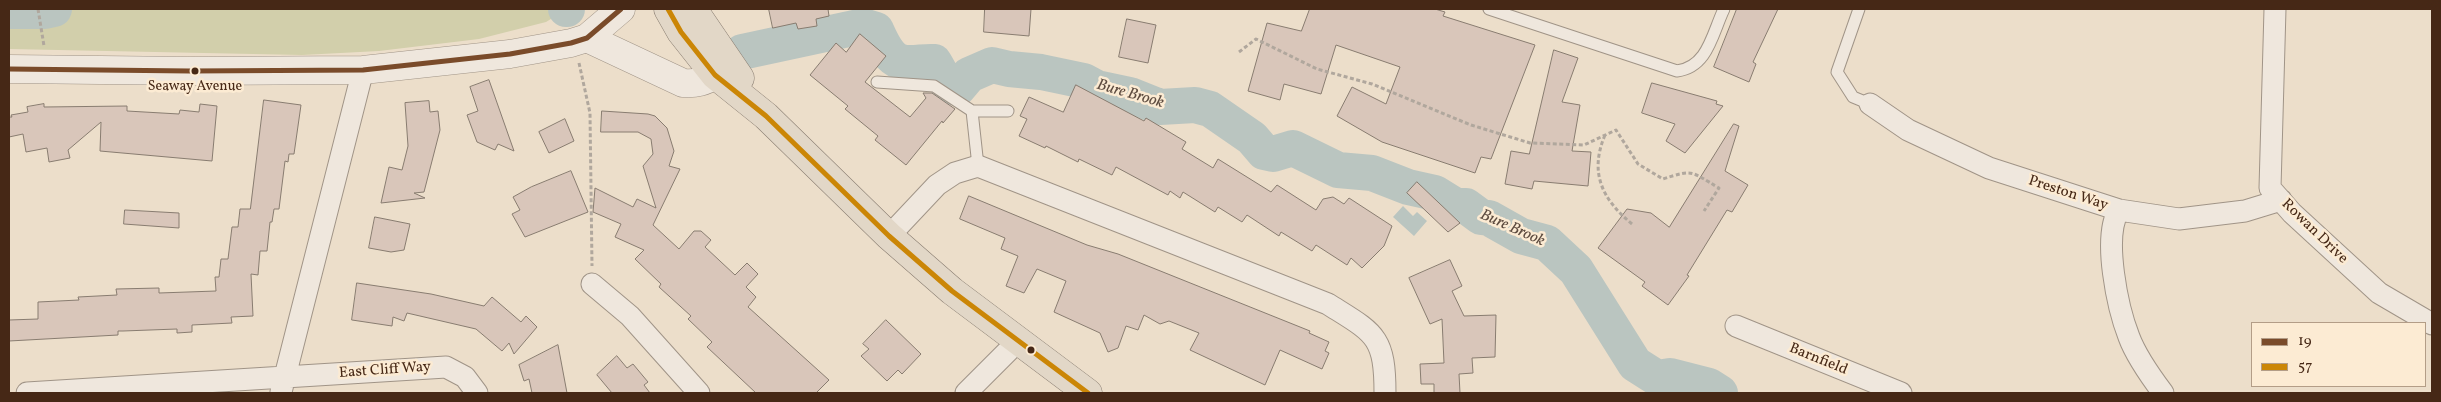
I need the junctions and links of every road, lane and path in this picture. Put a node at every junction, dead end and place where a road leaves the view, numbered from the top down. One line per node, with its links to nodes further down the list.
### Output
1 (38, 9): 9 (path)
2 (621, 9): 10 (street)
3 (668, 9): 13 (main road)
4 (693, 9): 13 (main road)
5 (1489, 9): 6 (lane)
6 (1724, 9)
7 (1859, 9): 16 (lane)
8 (2275, 9): 21 (street, Rowan Drive)
9 (43, 39)
10 (582, 48): 13 (street); 14 (street); 26 (path)
11 (1239, 52): 19 (path)
12 (9, 69): 14 (street)
13 (723, 69): 25 (main road)
14 (363, 70): 30 (street)
15 (877, 82): 17 (lane)
16 (1870, 104): 22 (street, Preston Way)
17 (972, 111): 18 (lane); 20 (lane)
18 (1008, 112)
19 (1605, 135): 23 (path); 24 (path)
20 (978, 166): 25 (street); 36 (street)
21 (2281, 200): 22 (street, Preston Way); 27 (street, Rowan Drive)
22 (2119, 210): 38 (street)
23 (1704, 211)
24 (1632, 224)
25 (890, 236): 29 (main road)
26 (592, 284): 33 (street)
27 (2432, 324)
28 (1736, 326): 37 (street, Barnfield)
29 (1017, 342): 34 (street); 35 (main road)
30 (282, 386): 31 (street, East Cliff Way); 32 (street, East Cliff Way)
31 (27, 393)
32 (476, 393)
33 (699, 393)
34 (966, 393)
35 (1088, 393)
36 (1385, 393)
37 (1901, 393)
38 (2163, 393)

